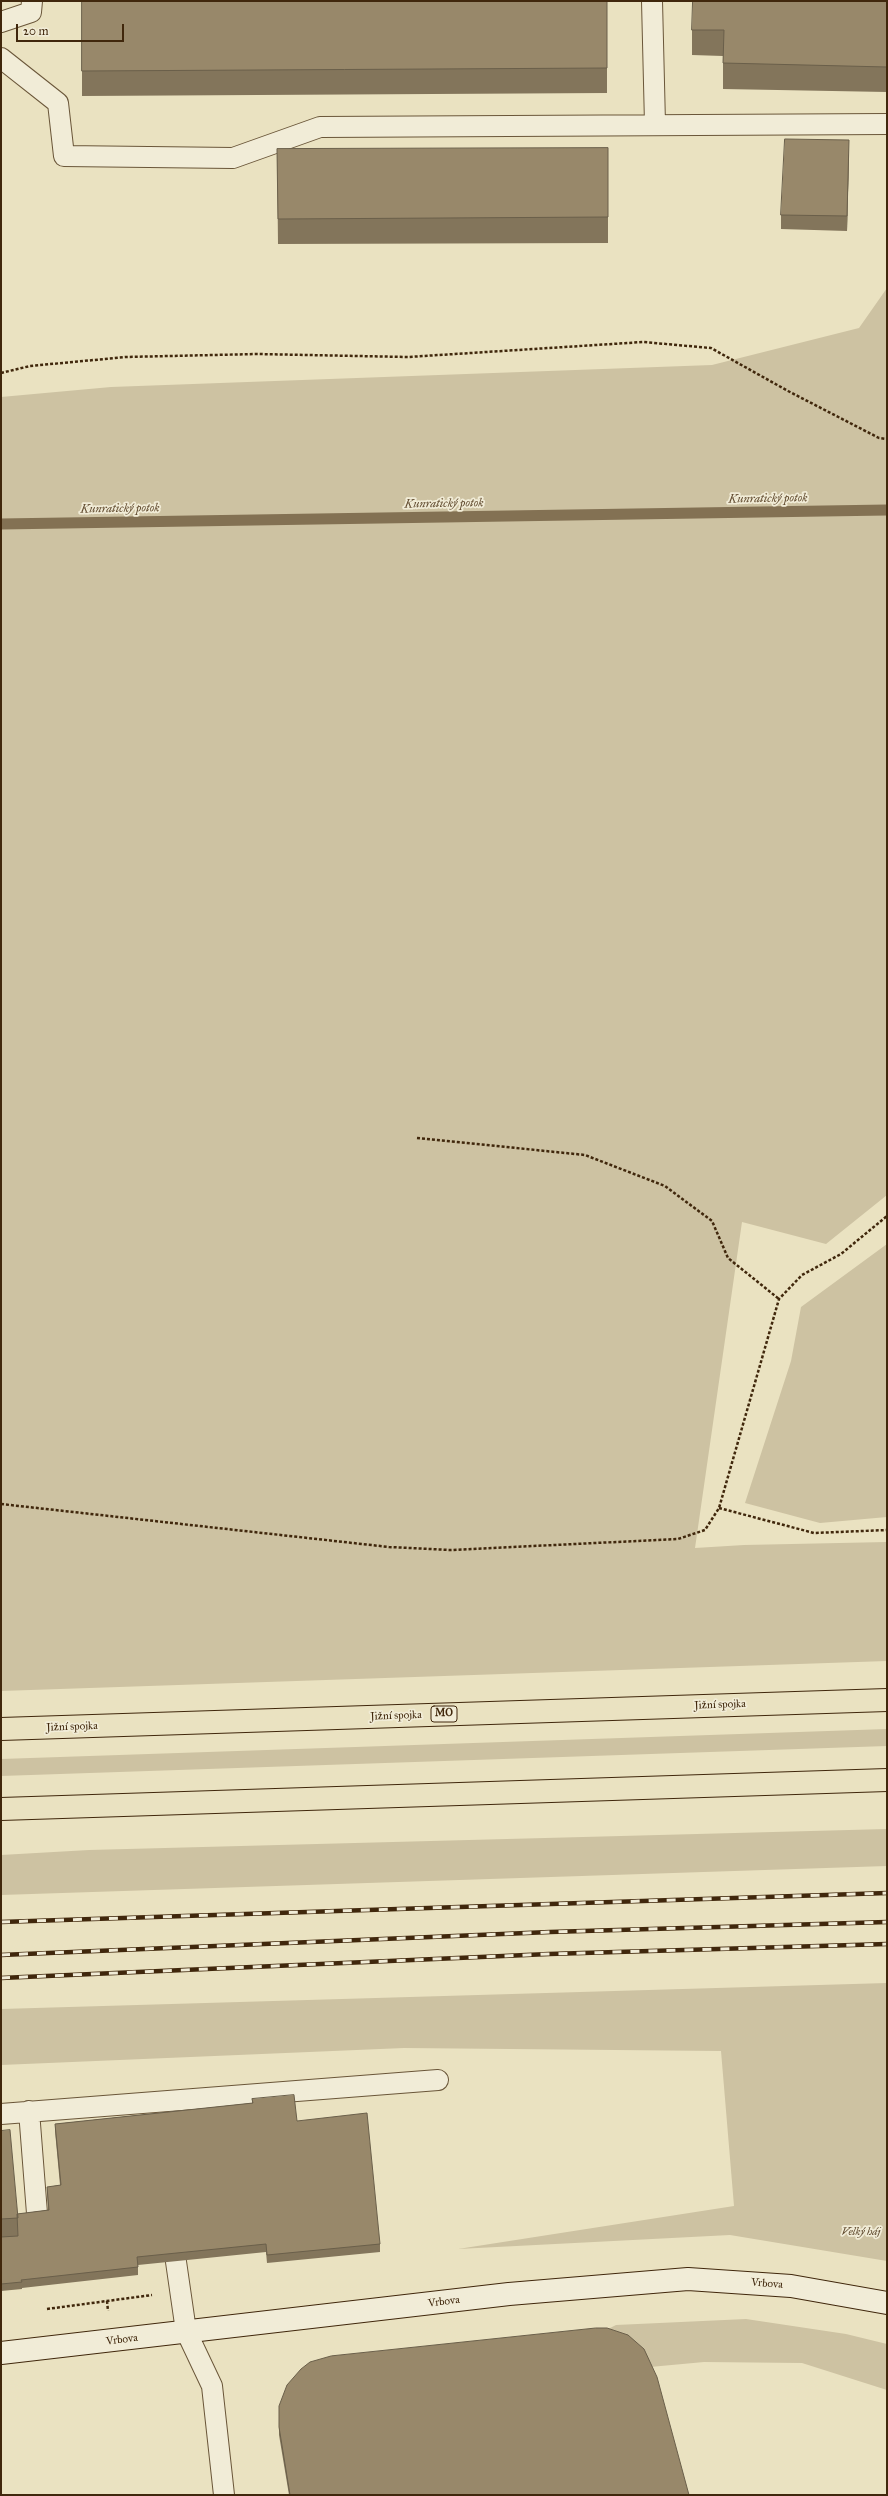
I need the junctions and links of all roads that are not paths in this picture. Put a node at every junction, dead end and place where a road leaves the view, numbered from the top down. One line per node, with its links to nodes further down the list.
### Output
1 (32, 1): 3 (lane)
2 (652, 1): 5 (lane)
3 (1, 22)
4 (1, 58): 5 (lane)
5 (655, 124): 6 (lane)
6 (887, 124)
7 (887, 1700): 8 (highway, Jižní spojka / MO)
8 (1, 1729)
9 (887, 1780): 10 (highway)
10 (1, 1809)
11 (438, 2080): 12 (lane)
12 (29, 2111): 13 (lane); 15 (lane)
13 (1, 2114)
14 (171, 2227): 17 (lane)
15 (42, 2253)
16 (887, 2303): 17 (main road, Vrbova)
17 (186, 2332): 18 (main road, Vrbova); 19 (lane)
18 (1, 2354)
19 (224, 2495)

